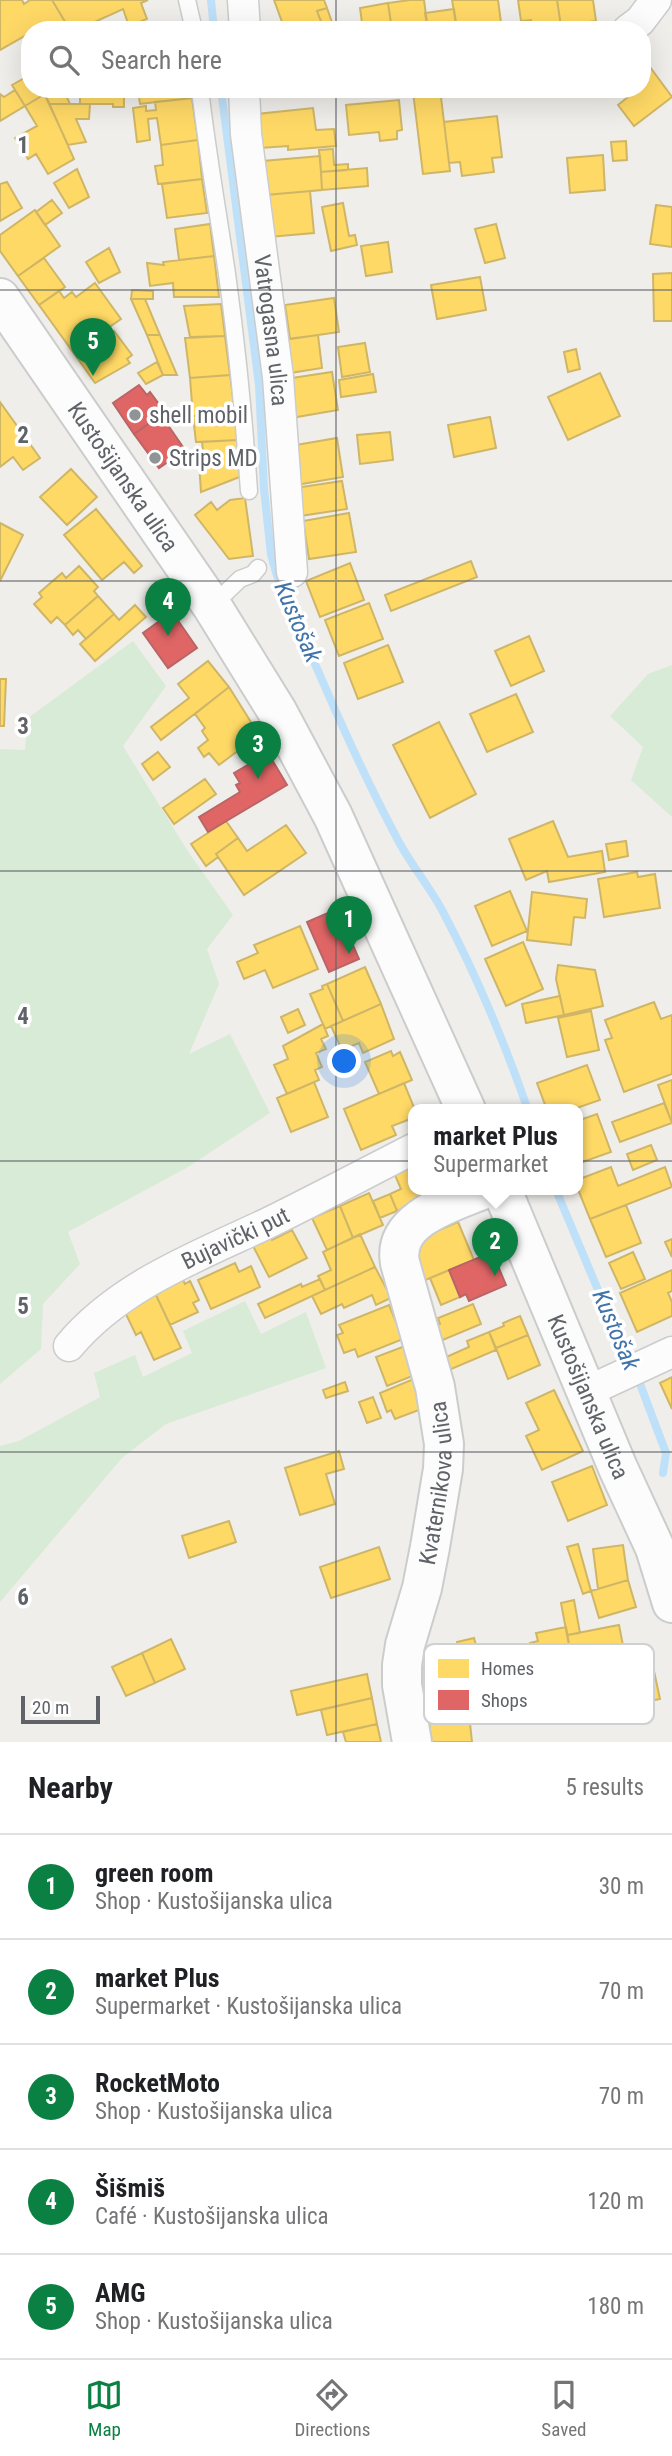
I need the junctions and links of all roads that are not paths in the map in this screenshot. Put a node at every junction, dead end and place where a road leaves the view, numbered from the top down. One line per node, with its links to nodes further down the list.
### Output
1 (187, 0): 4 (lane)
2 (243, 0): 5 (street)
3 (656, 0): 6 (street)
4 (192, 21)
5 (244, 21)
6 (640, 21)
7 (201, 98): 10 (lane, Vatrogasna ulica)
8 (244, 98): 12 (street, Vatrogasna ulica)
9 (0, 298): 13 (street, Kustošijanska ulica)
10 (249, 491)
11 (258, 568): 13 (lane)
12 (292, 572)
13 (212, 606): 14 (street, Kustošijanska ulica)
14 (463, 1104)
15 (408, 1152): 18 (street, Bujavički put)
16 (471, 1195): 22 (street, Kvaternikova ulica)
17 (504, 1195): 20 (street, Kustošijanska ulica)
18 (69, 1346)
19 (663, 1356): 20 (street)
20 (586, 1392): 21 (street, Kustošijanska ulica)
21 (672, 1603)
22 (412, 1742)

